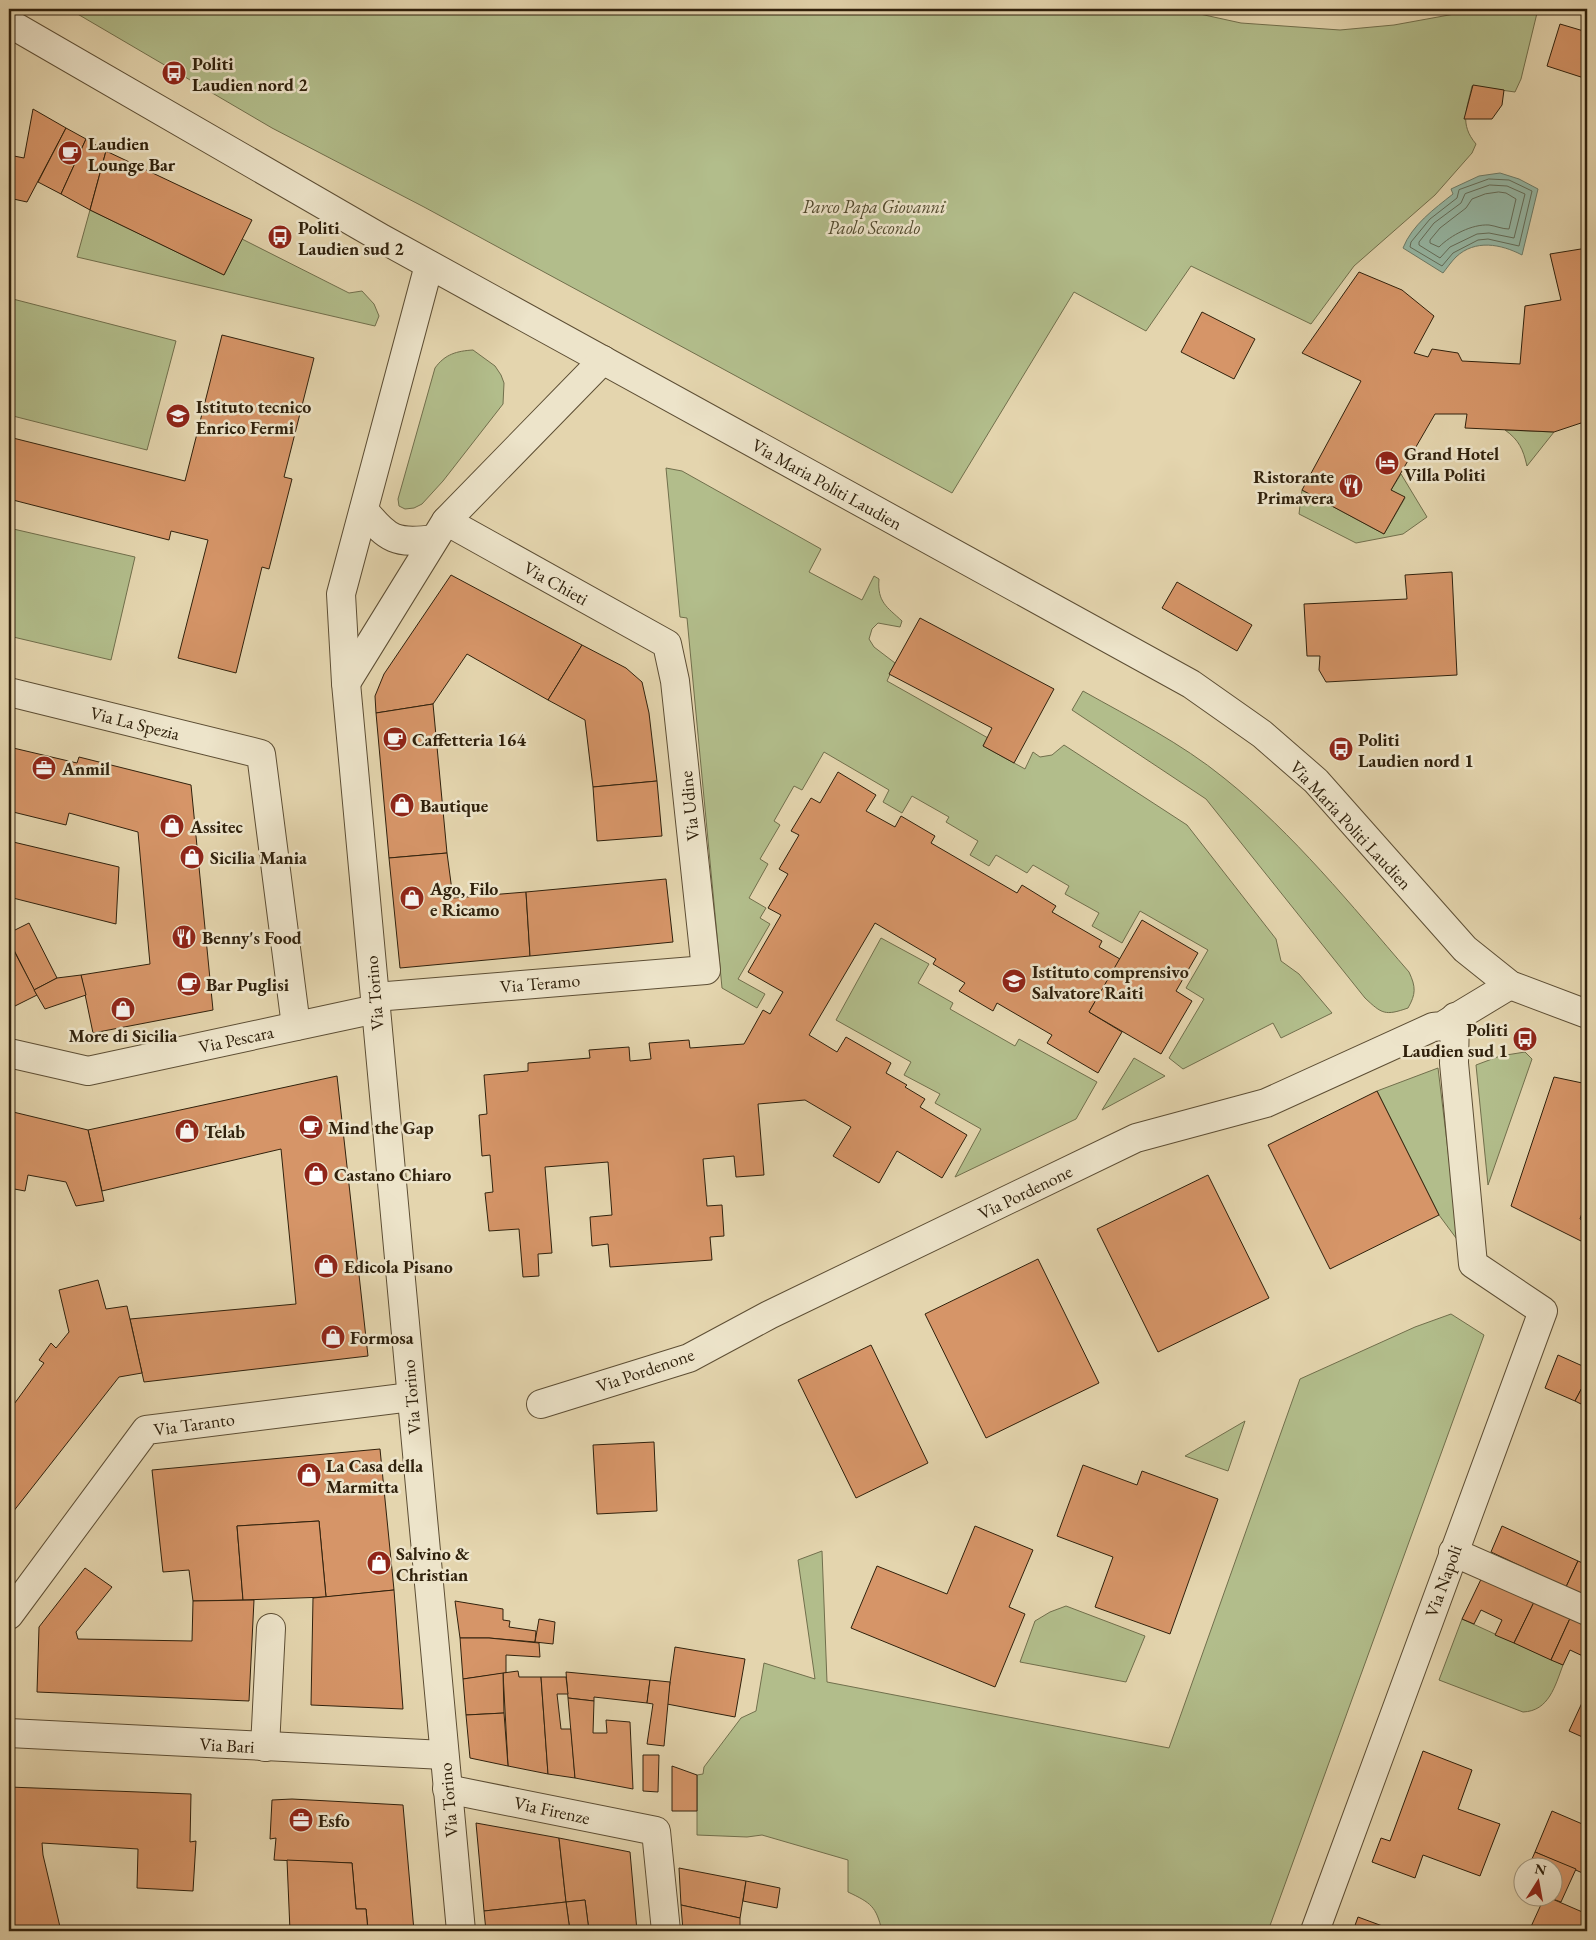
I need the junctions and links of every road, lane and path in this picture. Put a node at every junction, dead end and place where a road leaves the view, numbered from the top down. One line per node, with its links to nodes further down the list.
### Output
1 (9, 22): 2 (street, Via Maria Politi Laudien)
2 (429, 265): 3 (street, Via Maria Politi Laudien); 4 (street, Via Torino)
3 (603, 360): 5 (street); 10 (street, Via Maria Politi Laudien)
4 (364, 510): 5 (street); 7 (street, Via Torino)
5 (440, 530): 6 (street, Via Chieti); 7 (street)
6 (667, 644): 9 (street, Via Udine)
7 (346, 683): 11 (street, Via Torino)
8 (9, 692): 14 (street, Via La Spezia)
9 (706, 970): 11 (street, Via Teramo)
10 (1510, 985): 12 (street, Via Maria Politi Laudien); 13 (street, Via Pordenone)
11 (375, 1003): 14 (street, Via Pescara); 16 (street, Via Torino)
12 (1587, 1014)
13 (1455, 1018): 17 (street, Via Pordenone); 18 (street, Via Napoli)
14 (296, 1026): 15 (street, Via Pescara)
15 (9, 1053)
16 (411, 1397): 20 (street, Via Taranto); 24 (street, Via Torino)
17 (541, 1404)
18 (1453, 1552): 19 (street); 28 (street, Via Napoli)
19 (1587, 1611)
20 (9, 1615)
21 (271, 1628): 23 (street)
22 (9, 1733): 23 (street, Via Bari)
23 (265, 1747): 24 (street, Via Bari)
24 (444, 1755): 25 (street, Via Torino)
25 (447, 1789): 26 (street, Via Torino); 27 (street, Via Firenze)
26 (461, 1931)
27 (666, 1931)
28 (1315, 1931)

